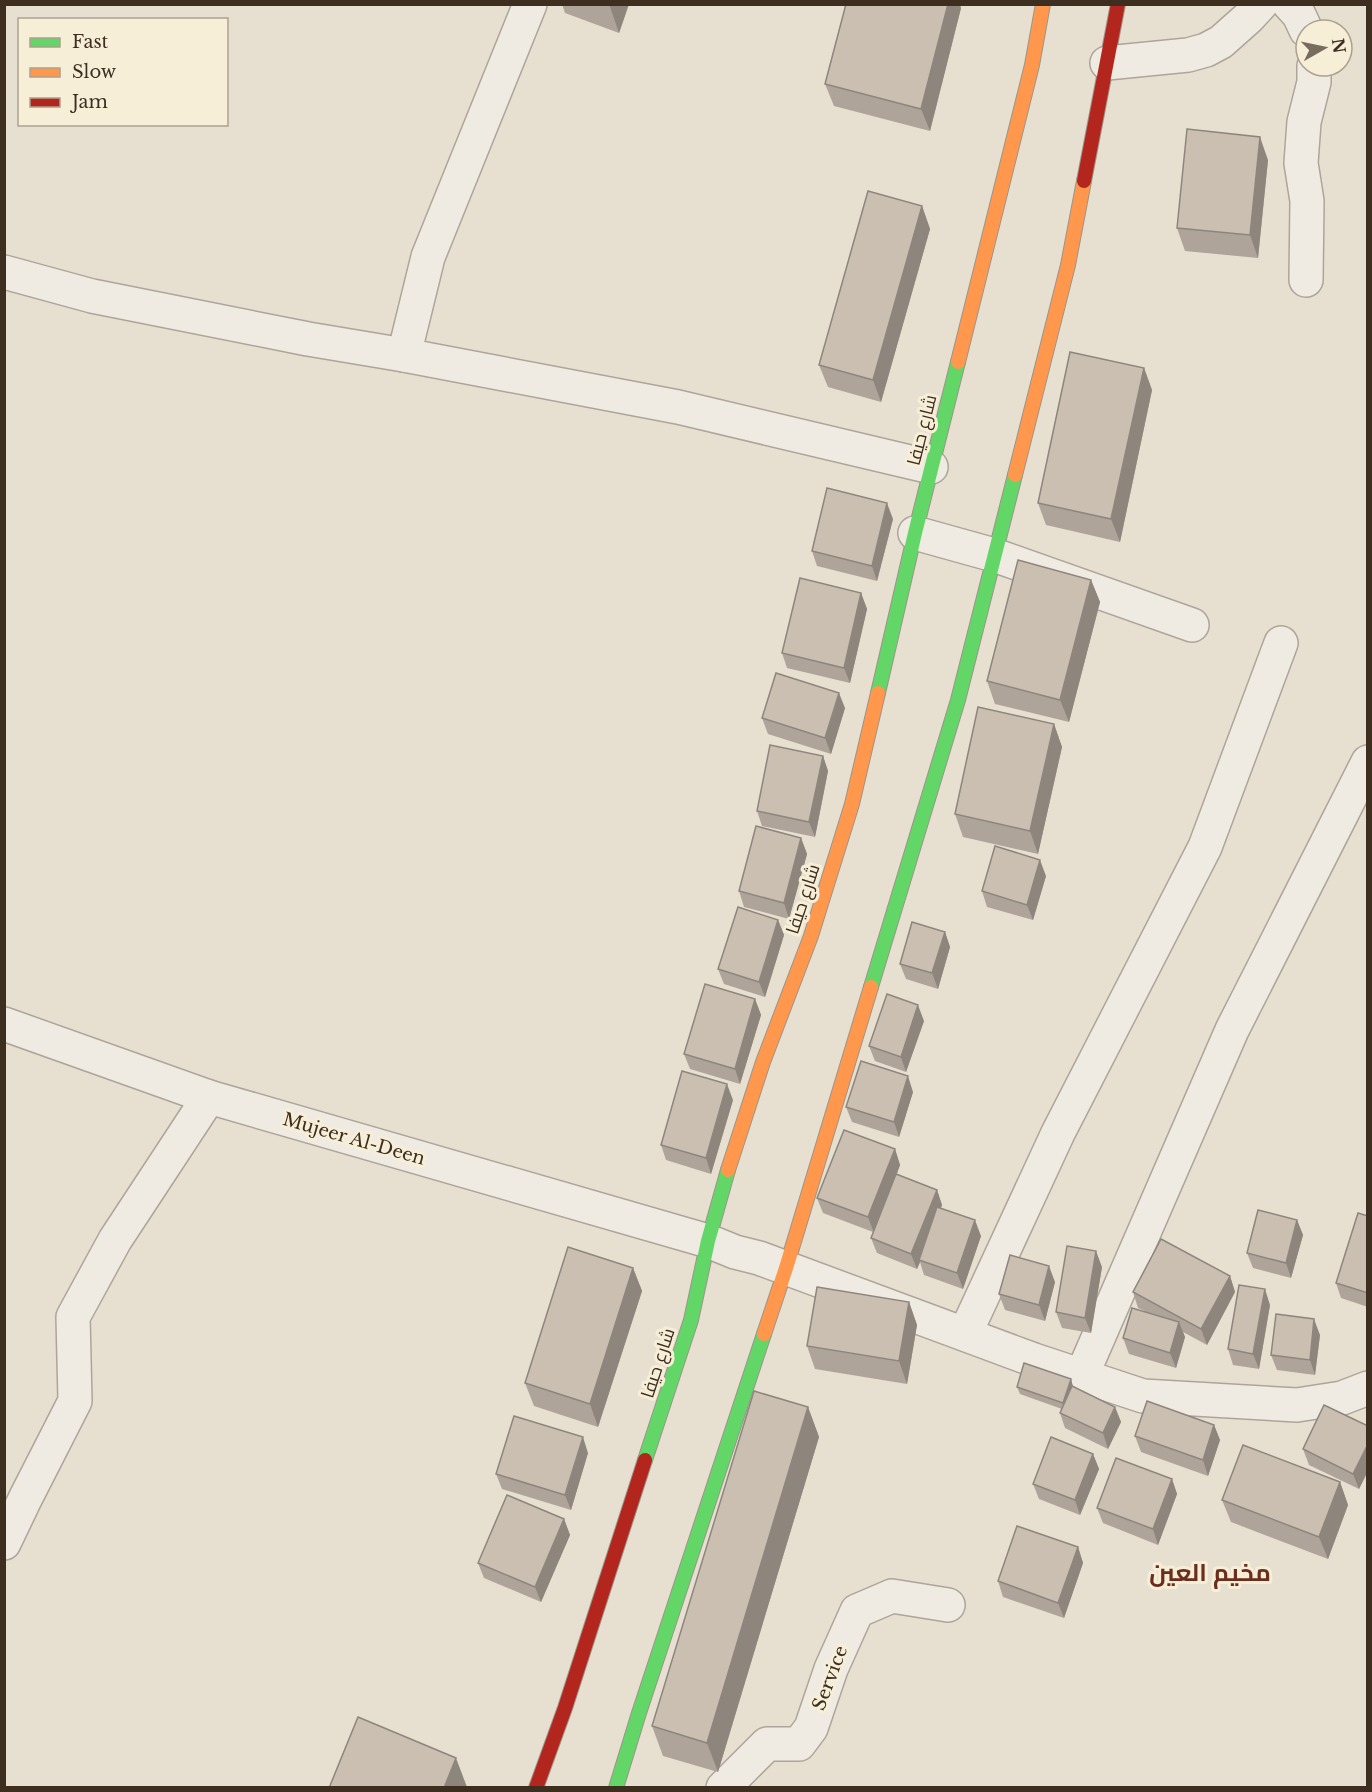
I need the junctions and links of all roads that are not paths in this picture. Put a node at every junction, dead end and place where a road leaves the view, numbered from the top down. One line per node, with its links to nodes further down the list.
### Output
1 (530, 4): 11 (street)
2 (1042, 4): 12 (main road, شارع حيفا)
3 (1118, 4): 7 (main road)
4 (1260, 4): 7 (street)
5 (1289, 4): 6 (street)
6 (1300, 18)
7 (1107, 63): 14 (main road)
8 (1314, 78): 10 (street)
9 (4, 273): 11 (street)
10 (1306, 280)
11 (404, 355): 12 (street)
12 (931, 467): 13 (main road, شارع حيفا)
13 (915, 532): 14 (street); 20 (main road, شارع حيفا)
14 (994, 555): 15 (street); 21 (main road)
15 (1192, 625)
16 (1281, 643): 22 (street)
17 (1368, 762): 23 (street)
18 (4, 1024): 19 (street, Mujeer Al-Deen)
19 (208, 1097): 20 (street, Mujeer Al-Deen); 25 (street)
20 (708, 1241): 21 (street, Mujeer Al-Deen); 27 (main road, شارع حيفا)
21 (786, 1268): 22 (street, Mujeer Al-Deen); 28 (main road)
22 (965, 1334): 23 (street, Mujeer Al-Deen)
23 (1082, 1376): 24 (street, Mujeer Al-Deen)
24 (1368, 1388)
25 (4, 1543)
26 (948, 1605): 29 (street, Service)
27 (536, 1788)
28 (616, 1788)
29 (723, 1788)

